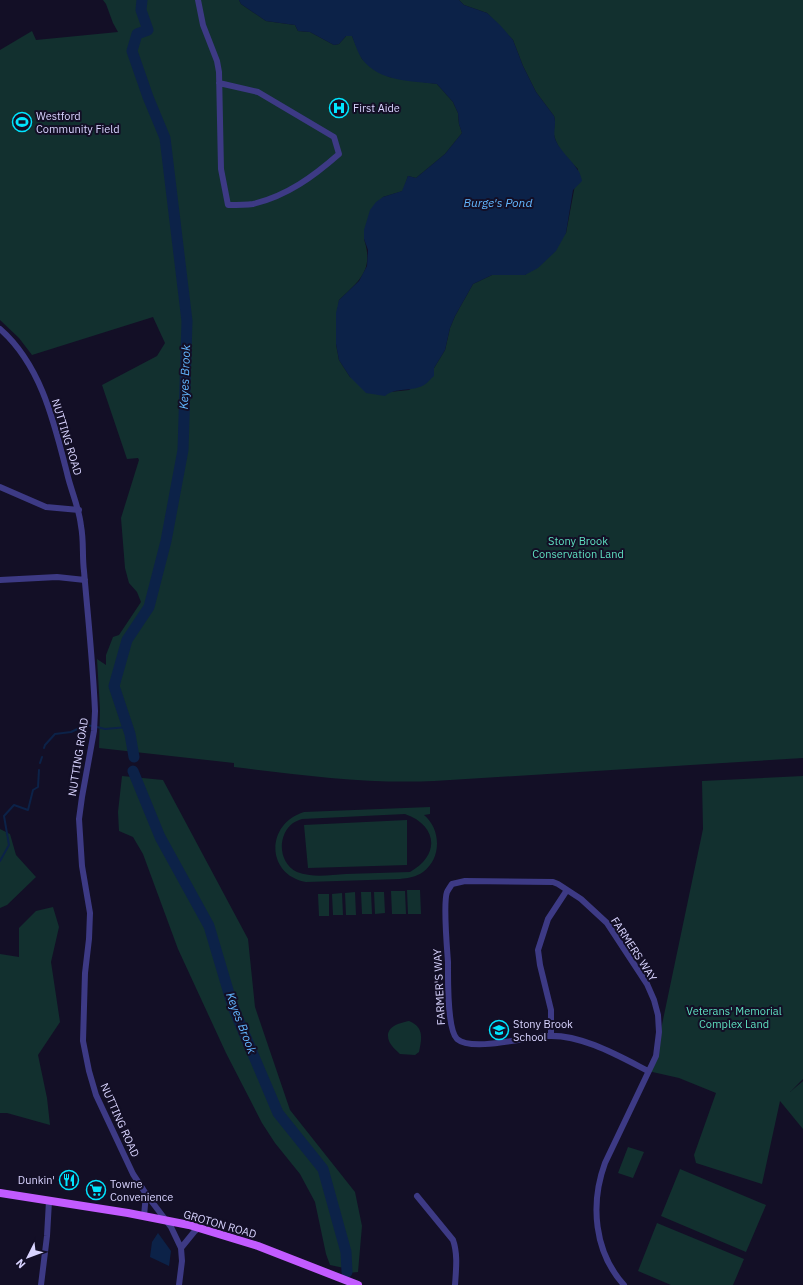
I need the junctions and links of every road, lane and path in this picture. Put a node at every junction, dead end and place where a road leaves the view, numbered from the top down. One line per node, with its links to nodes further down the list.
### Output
1 (198, 0): 2 (street)
2 (219, 83): 2 (street)
3 (0, 329): 5 (street, NUTTING ROAD)
4 (0, 488): 5 (street)
5 (78, 510): 7 (street, NUTTING ROAD)
6 (0, 580): 7 (street)
7 (85, 580): 13 (street, NUTTING ROAD)
8 (567, 890): 9 (street, FARMERS WAY); 10 (street); 11 (street, FARMERS WAY)
9 (446, 893): 10 (street, FARMER'S WAY)
10 (551, 1036): 11 (street, FARMER'S WAY)
11 (648, 1071): 24 (street)
12 (0, 1193): 15 (main road, GROTON ROAD)
13 (146, 1194): 16 (street); 17 (street, NUTTING ROAD)
14 (417, 1196): 23 (street)
15 (49, 1201): 16 (main road, GROTON ROAD); 20 (street)
16 (144, 1216): 17 (main road, GROTON ROAD)
17 (165, 1220): 18 (main road, GROTON ROAD); 19 (street, NUTTING ROAD)
18 (200, 1227): 19 (street); 22 (main road, GROTON ROAD)
19 (181, 1248): 21 (street)
20 (41, 1285)
21 (180, 1285)
22 (358, 1285)
23 (454, 1285)
24 (624, 1285)

